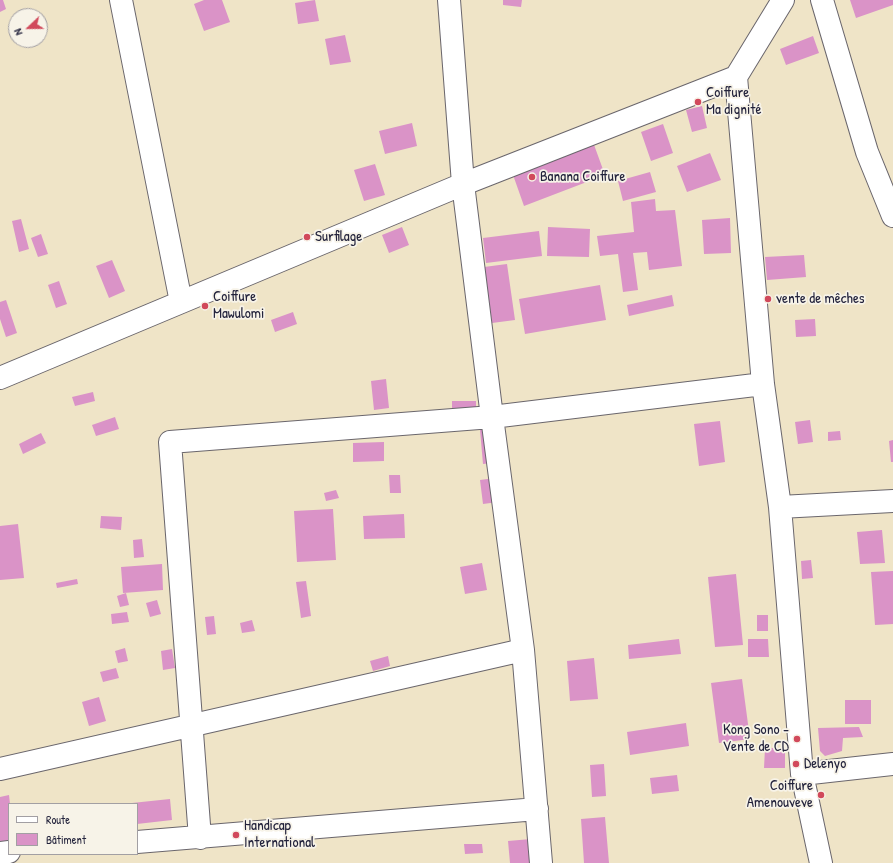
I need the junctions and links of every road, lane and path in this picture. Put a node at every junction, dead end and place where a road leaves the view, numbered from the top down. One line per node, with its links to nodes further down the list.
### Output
1 (121, 0): 8 (street)
2 (448, 0): 6 (street)
3 (783, 0): 5 (street)
4 (822, 0): 7 (street)
5 (736, 77): 6 (street); 10 (street)
6 (463, 184): 8 (street); 11 (street)
7 (893, 216)
8 (181, 302): 9 (street)
9 (0, 378)
10 (763, 384): 11 (street); 13 (street)
11 (492, 417): 14 (street); 15 (street)
12 (893, 501): 13 (street)
13 (780, 507): 18 (street)
14 (522, 650): 15 (street); 19 (street)
15 (192, 725): 17 (street); 20 (street)
16 (893, 764): 18 (street)
17 (2, 770)
18 (802, 774): 23 (street)
19 (537, 809): 20 (street); 22 (street)
20 (200, 838): 21 (street)
21 (138, 842)
22 (541, 863)
23 (821, 863)

